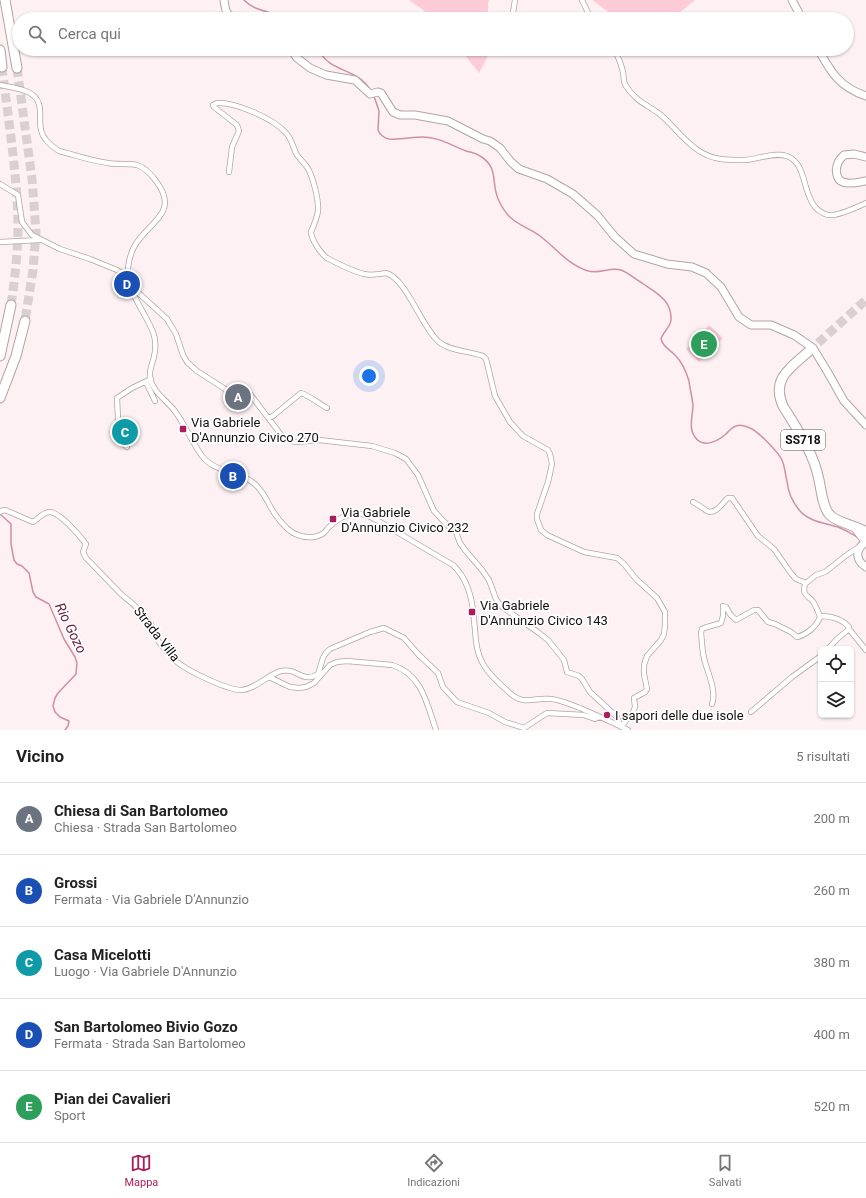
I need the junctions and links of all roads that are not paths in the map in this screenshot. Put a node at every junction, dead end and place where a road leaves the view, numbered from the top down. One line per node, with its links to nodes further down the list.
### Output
1 (5, 0): 10 (highway)
2 (224, 0): 6 (street)
3 (515, 0): 7 (street)
4 (582, 0): 8 (street)
5 (792, 0): 9 (street)
6 (226, 12)
7 (513, 12)
8 (588, 12)
9 (798, 12)
10 (12, 40)
11 (0, 50): 16 (highway)
12 (15, 56): 17 (highway)
13 (296, 56): 37 (street)
14 (617, 56): 24 (street)
15 (822, 56): 19 (street)
16 (2, 67)
17 (17, 68)
18 (0, 85): 27 (street)
19 (866, 96)
20 (866, 157): 22 (street)
21 (229, 172): 54 (street)
22 (866, 181)
23 (0, 184): 25 (street)
24 (866, 203)
25 (42, 240): 26 (street); 27 (street)
26 (0, 242)
27 (129, 284): 32 (street); 36 (street)
28 (11, 305): 31 (highway)
29 (25, 321): 33 (highway)
30 (808, 352): 41 (highway, SS718)
31 (0, 356)
32 (148, 380): 34 (street); 38 (street); 53 (street)
33 (0, 398)
34 (155, 401)
35 (327, 408): 36 (street)
36 (268, 418): 54 (street)
37 (866, 425)
38 (127, 447)
39 (693, 502): 43 (street)
40 (1, 511): 50 (street, Strada Villa)
41 (864, 541): 42 (street); 43 (street)
42 (866, 567)
43 (806, 583): 44 (street)
44 (820, 616): 45 (street); 51 (street)
45 (849, 629): 46 (street); 47 (street)
46 (831, 646)
47 (866, 650)
48 (818, 658): 52 (street)
49 (318, 676): 50 (street, Strada Villa); 50 (street); 53 (street); 55 (street)
50 (269, 677)
51 (712, 704)
52 (751, 712)
53 (600, 716): 54 (street)
54 (621, 726): 56 (street)
55 (436, 730)
56 (628, 730)

